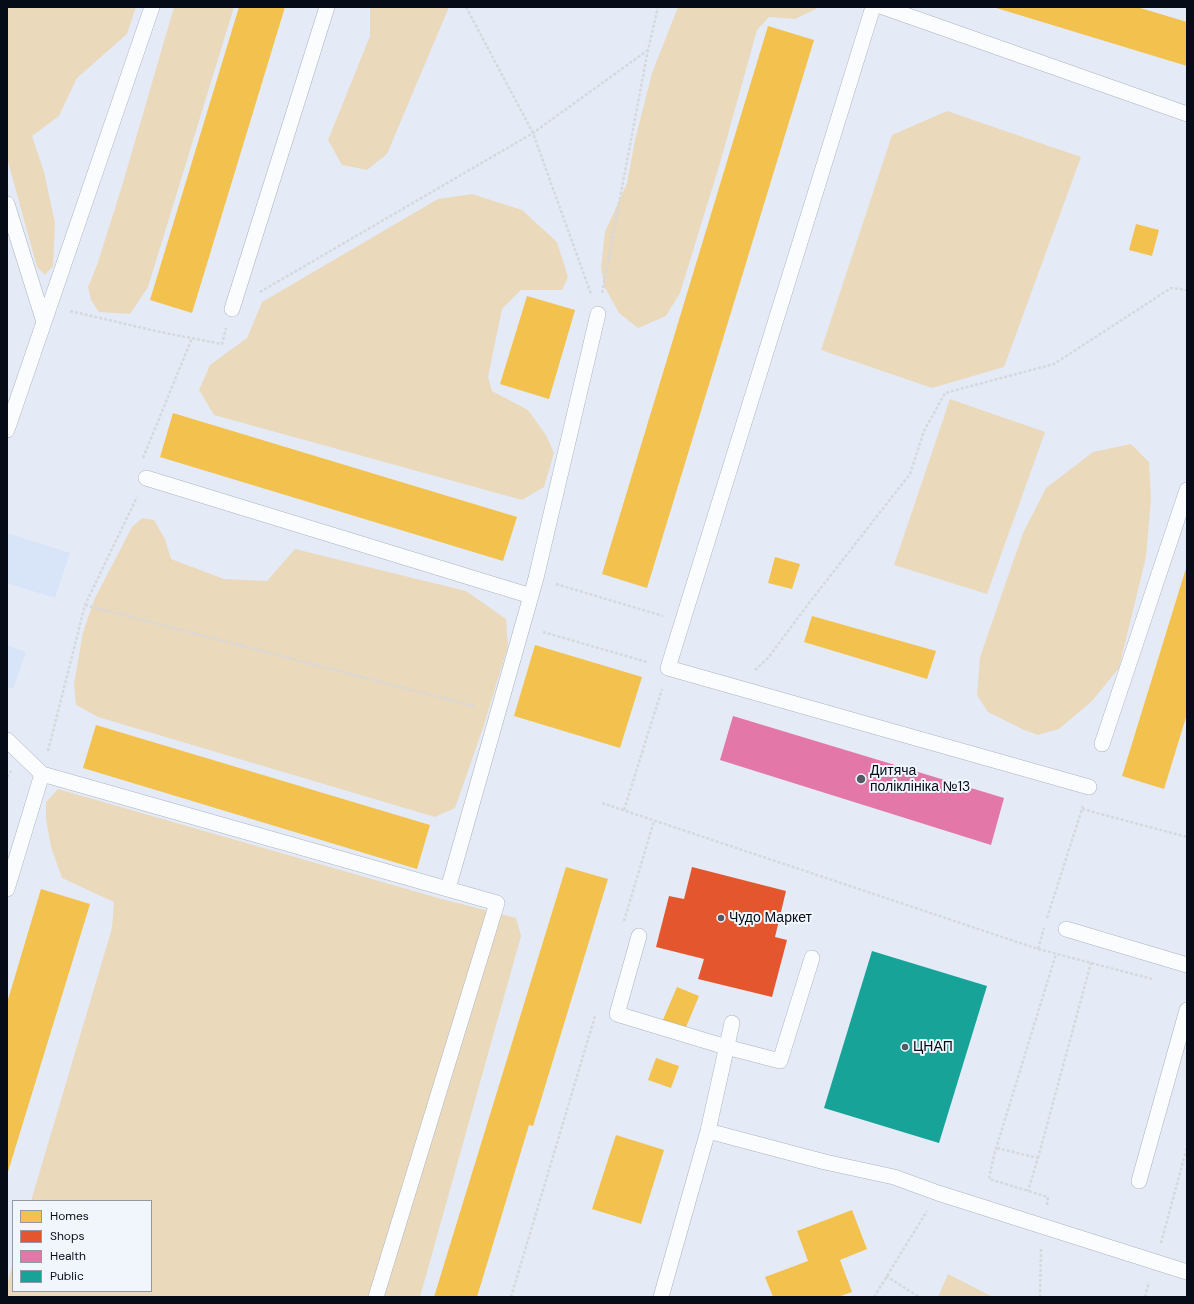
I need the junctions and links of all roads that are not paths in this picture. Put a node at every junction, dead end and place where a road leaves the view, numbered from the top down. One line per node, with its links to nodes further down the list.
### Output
1 (152, 7): 9 (lane)
2 (327, 7): 7 (lane)
3 (873, 7): 17 (lane)
4 (883, 7): 5 (lane)
5 (1187, 114)
6 (7, 204): 9 (lane)
7 (232, 309)
8 (598, 314): 13 (lane)
9 (44, 322): 10 (lane)
10 (7, 430)
11 (146, 478): 13 (lane)
12 (1187, 490): 15 (lane)
13 (531, 596): 19 (lane)
14 (7, 740): 16 (lane)
15 (1102, 744)
16 (42, 774): 18 (lane); 19 (lane)
17 (1089, 787)
18 (7, 889)
19 (448, 889): 30 (lane)
20 (1066, 929): 23 (lane)
21 (639, 936): 26 (lane)
22 (812, 958): 26 (lane)
23 (1187, 964)
24 (1187, 1010): 28 (lane)
25 (732, 1023): 26 (lane)
26 (726, 1047): 27 (lane)
27 (708, 1131): 29 (lane); 31 (lane)
28 (1140, 1181)
29 (1187, 1272)
30 (376, 1297)
31 (661, 1297)

